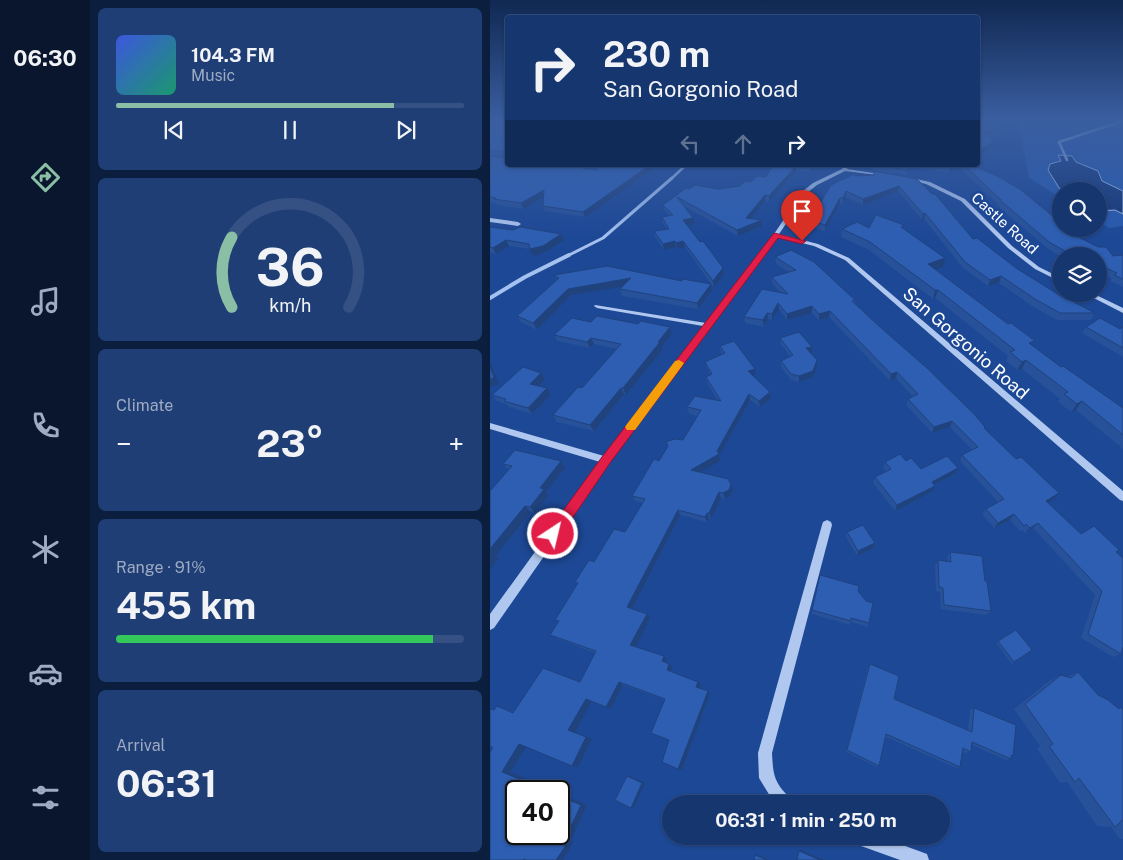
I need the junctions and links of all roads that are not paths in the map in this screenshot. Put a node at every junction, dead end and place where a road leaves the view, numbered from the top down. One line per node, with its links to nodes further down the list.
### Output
1 (845, 168): 2 (street); 6 (street)
2 (894, 176)
3 (902, 177): 7 (street, Castle Road)
4 (490, 220): 5 (street)
5 (518, 224)
6 (776, 235): 11 (street); 14 (street, San Gorgonio Road)
7 (1052, 276)
8 (1105, 302): 10 (street)
9 (597, 306): 11 (street)
10 (1123, 311)
11 (708, 325): 13 (street)
12 (490, 426): 13 (street)
13 (606, 460): 16 (street)
14 (1123, 497)
15 (827, 525): 17 (street)
16 (490, 624)
17 (778, 795)
18 (880, 845): 19 (street)
19 (921, 860)

